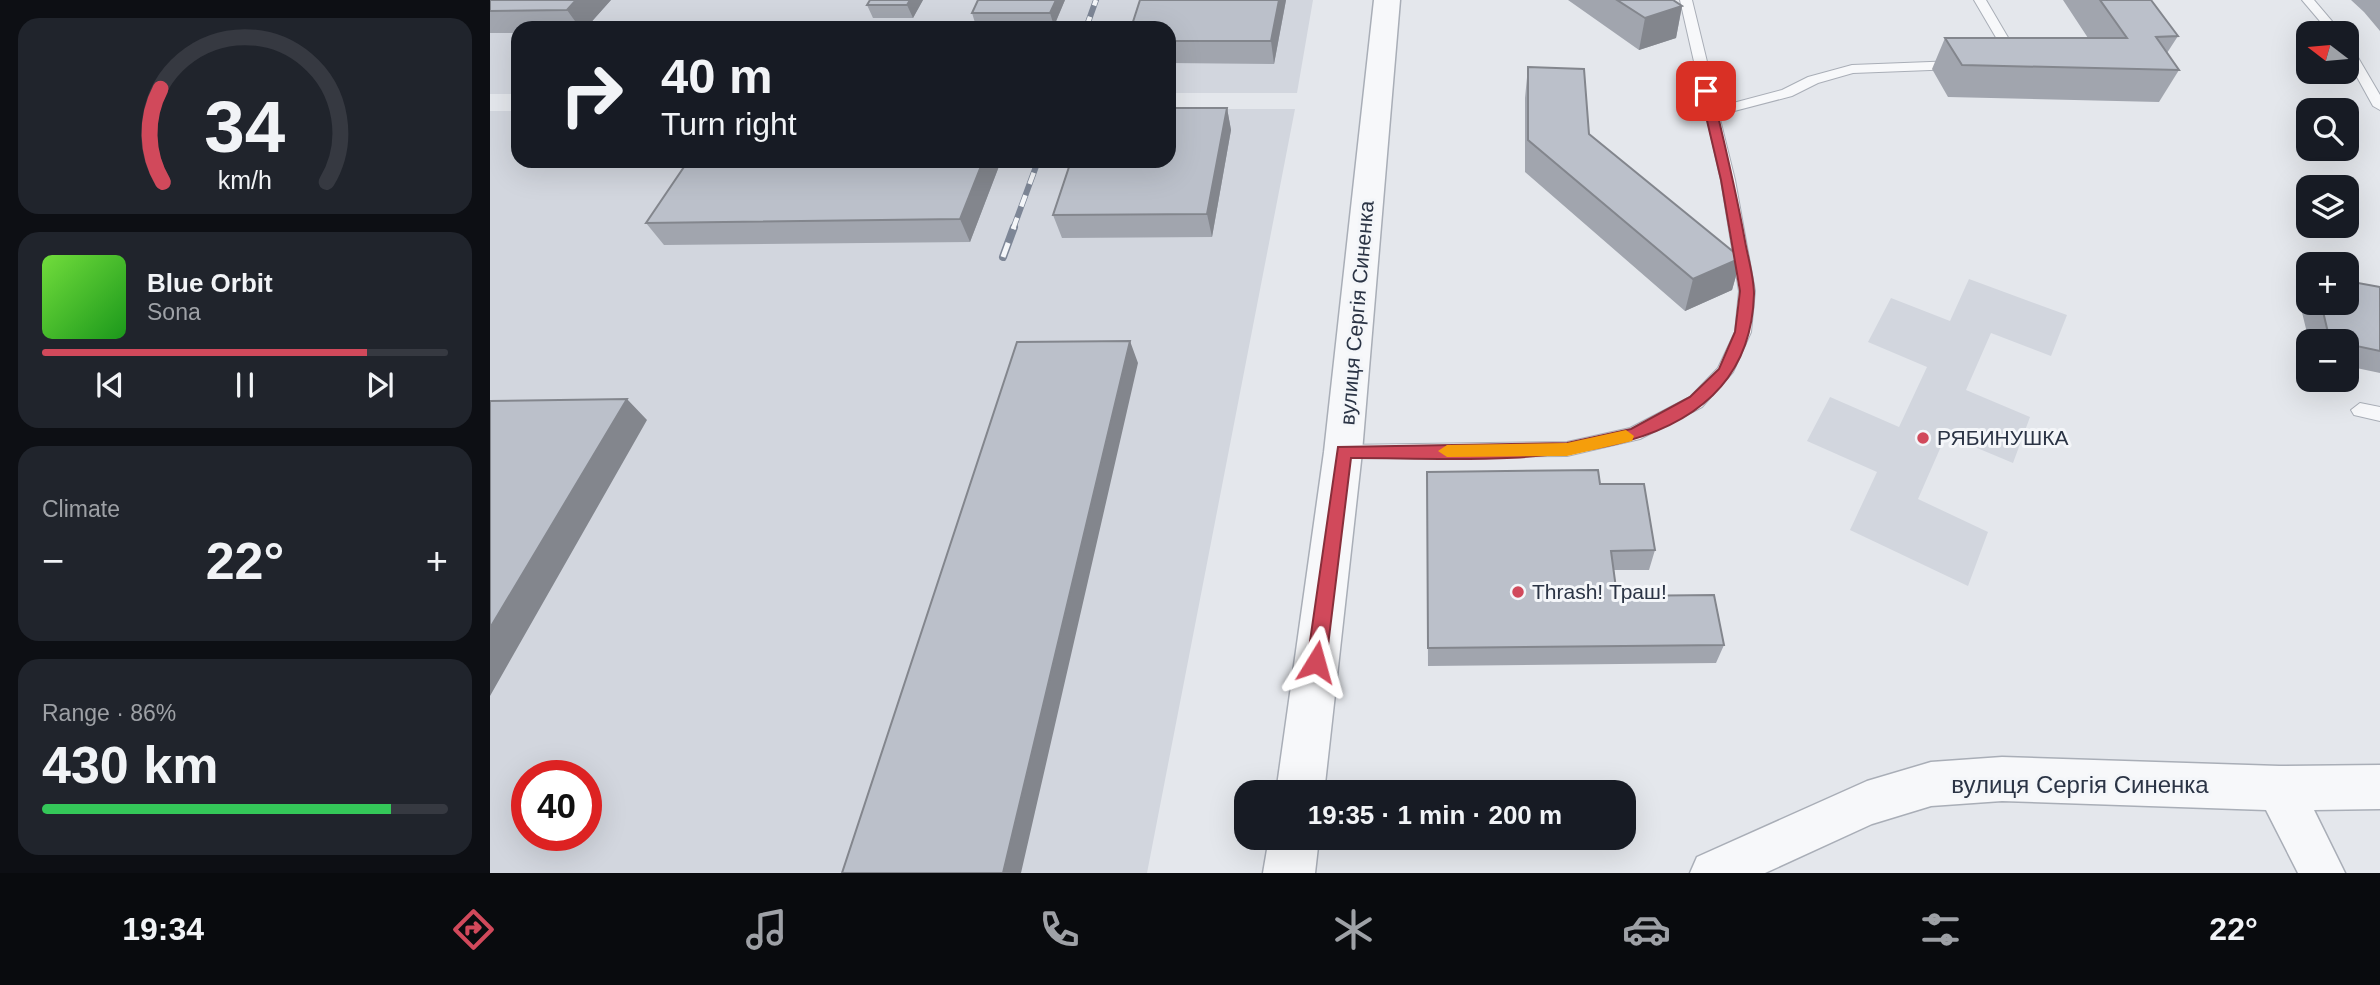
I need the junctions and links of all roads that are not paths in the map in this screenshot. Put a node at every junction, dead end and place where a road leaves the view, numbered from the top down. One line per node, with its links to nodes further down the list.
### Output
1 (1387, 0): 13 (street, вулиця Сергія Синенка)
2 (1686, 0): 10 (lane)
3 (1980, 0): 6 (lane)
4 (2308, 0): 5 (lane)
5 (2326, 21)
6 (1986, 63)
7 (1966, 65): 10 (lane)
8 (2359, 70): 9 (lane)
9 (2380, 106)
10 (1712, 113): 13 (lane)
11 (2360, 410): 12 (lane)
12 (2380, 414)
13 (1343, 452): 14 (street, вулиця Сергія Синенка)
14 (1302, 780)
15 (2380, 787): 16 (street, вулиця Сергія Синенка)
16 (2279, 788): 19 (street, вулиця Сергія Синенка); 20 (street)
17 (1292, 850): 18 (street)
18 (1289, 873)
19 (1713, 873)
20 (2322, 873)

